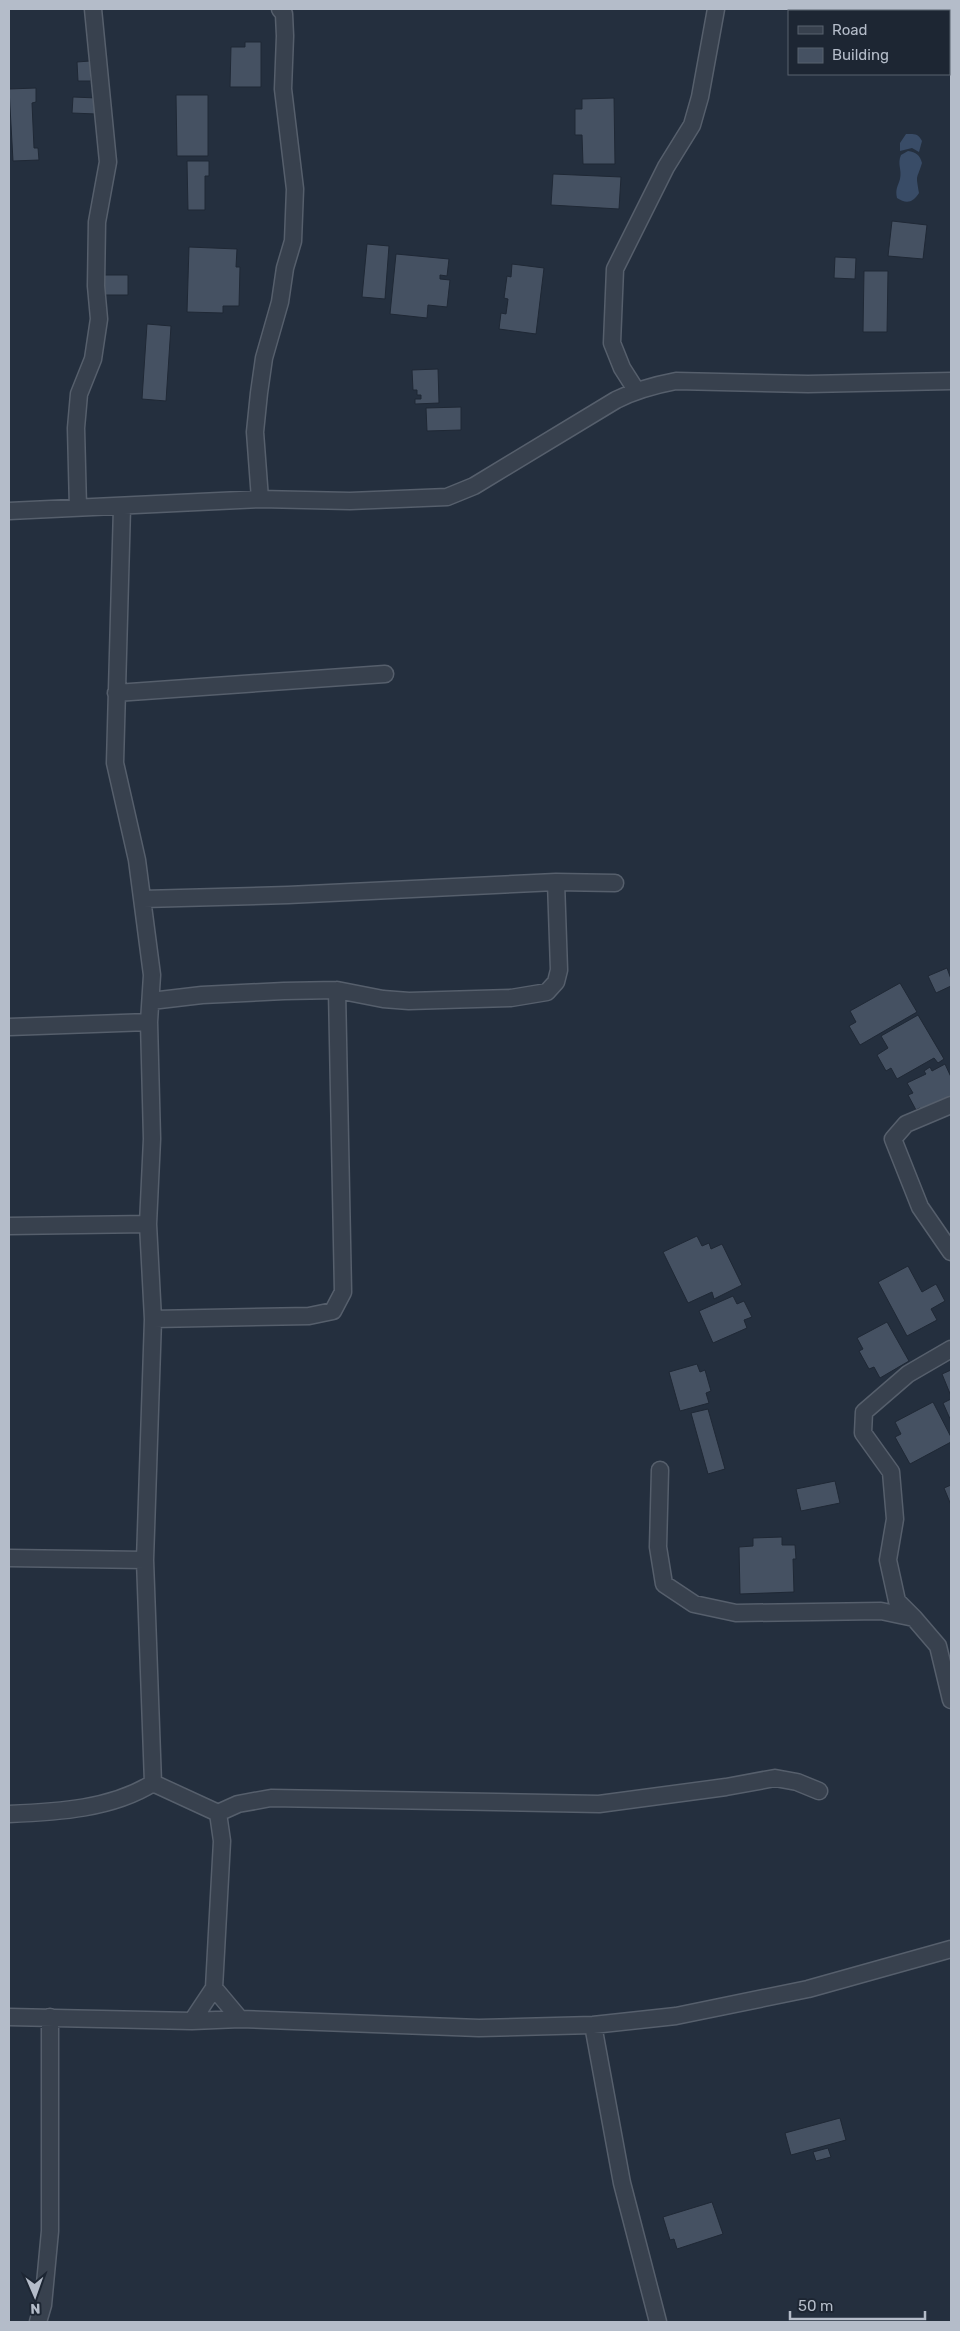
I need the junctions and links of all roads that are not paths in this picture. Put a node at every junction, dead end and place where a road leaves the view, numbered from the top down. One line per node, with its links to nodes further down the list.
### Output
1 (93, 9): 8 (street)
2 (280, 9): 6 (street)
3 (716, 9): 5 (street)
4 (951, 381): 5 (street)
5 (636, 390): 6 (street)
6 (260, 499): 7 (street)
7 (122, 507): 8 (street); 11 (street)
8 (78, 508): 9 (street)
9 (9, 511)
10 (385, 674): 11 (street)
11 (116, 693): 14 (street)
12 (556, 882): 13 (street); 14 (street); 15 (street)
13 (615, 883)
14 (143, 899): 16 (street)
15 (337, 990): 16 (street); 23 (street)
16 (151, 1000): 17 (street)
17 (149, 1022): 18 (street); 20 (street)
18 (9, 1027)
19 (951, 1105): 22 (street)
20 (148, 1224): 21 (street); 23 (street)
21 (9, 1226)
22 (951, 1252)
23 (153, 1319): 27 (street)
24 (951, 1349): 28 (street)
25 (660, 1470): 28 (street)
26 (9, 1558): 27 (street)
27 (145, 1560): 32 (street)
28 (914, 1618): 29 (street)
29 (938, 1646): 30 (street); 31 (street)
30 (951, 1658)
31 (951, 1700)
32 (153, 1783): 34 (street); 35 (street)
33 (819, 1791): 34 (street)
34 (218, 1813): 37 (street)
35 (9, 1814)
36 (951, 1949): 42 (street)
37 (214, 1988): 40 (street); 41 (street)
38 (9, 2017): 39 (street)
39 (50, 2017): 41 (street); 43 (street)
40 (240, 2019): 41 (street); 42 (street)
41 (192, 2021)
42 (593, 2025): 44 (street)
43 (38, 2322)
44 (658, 2322)

